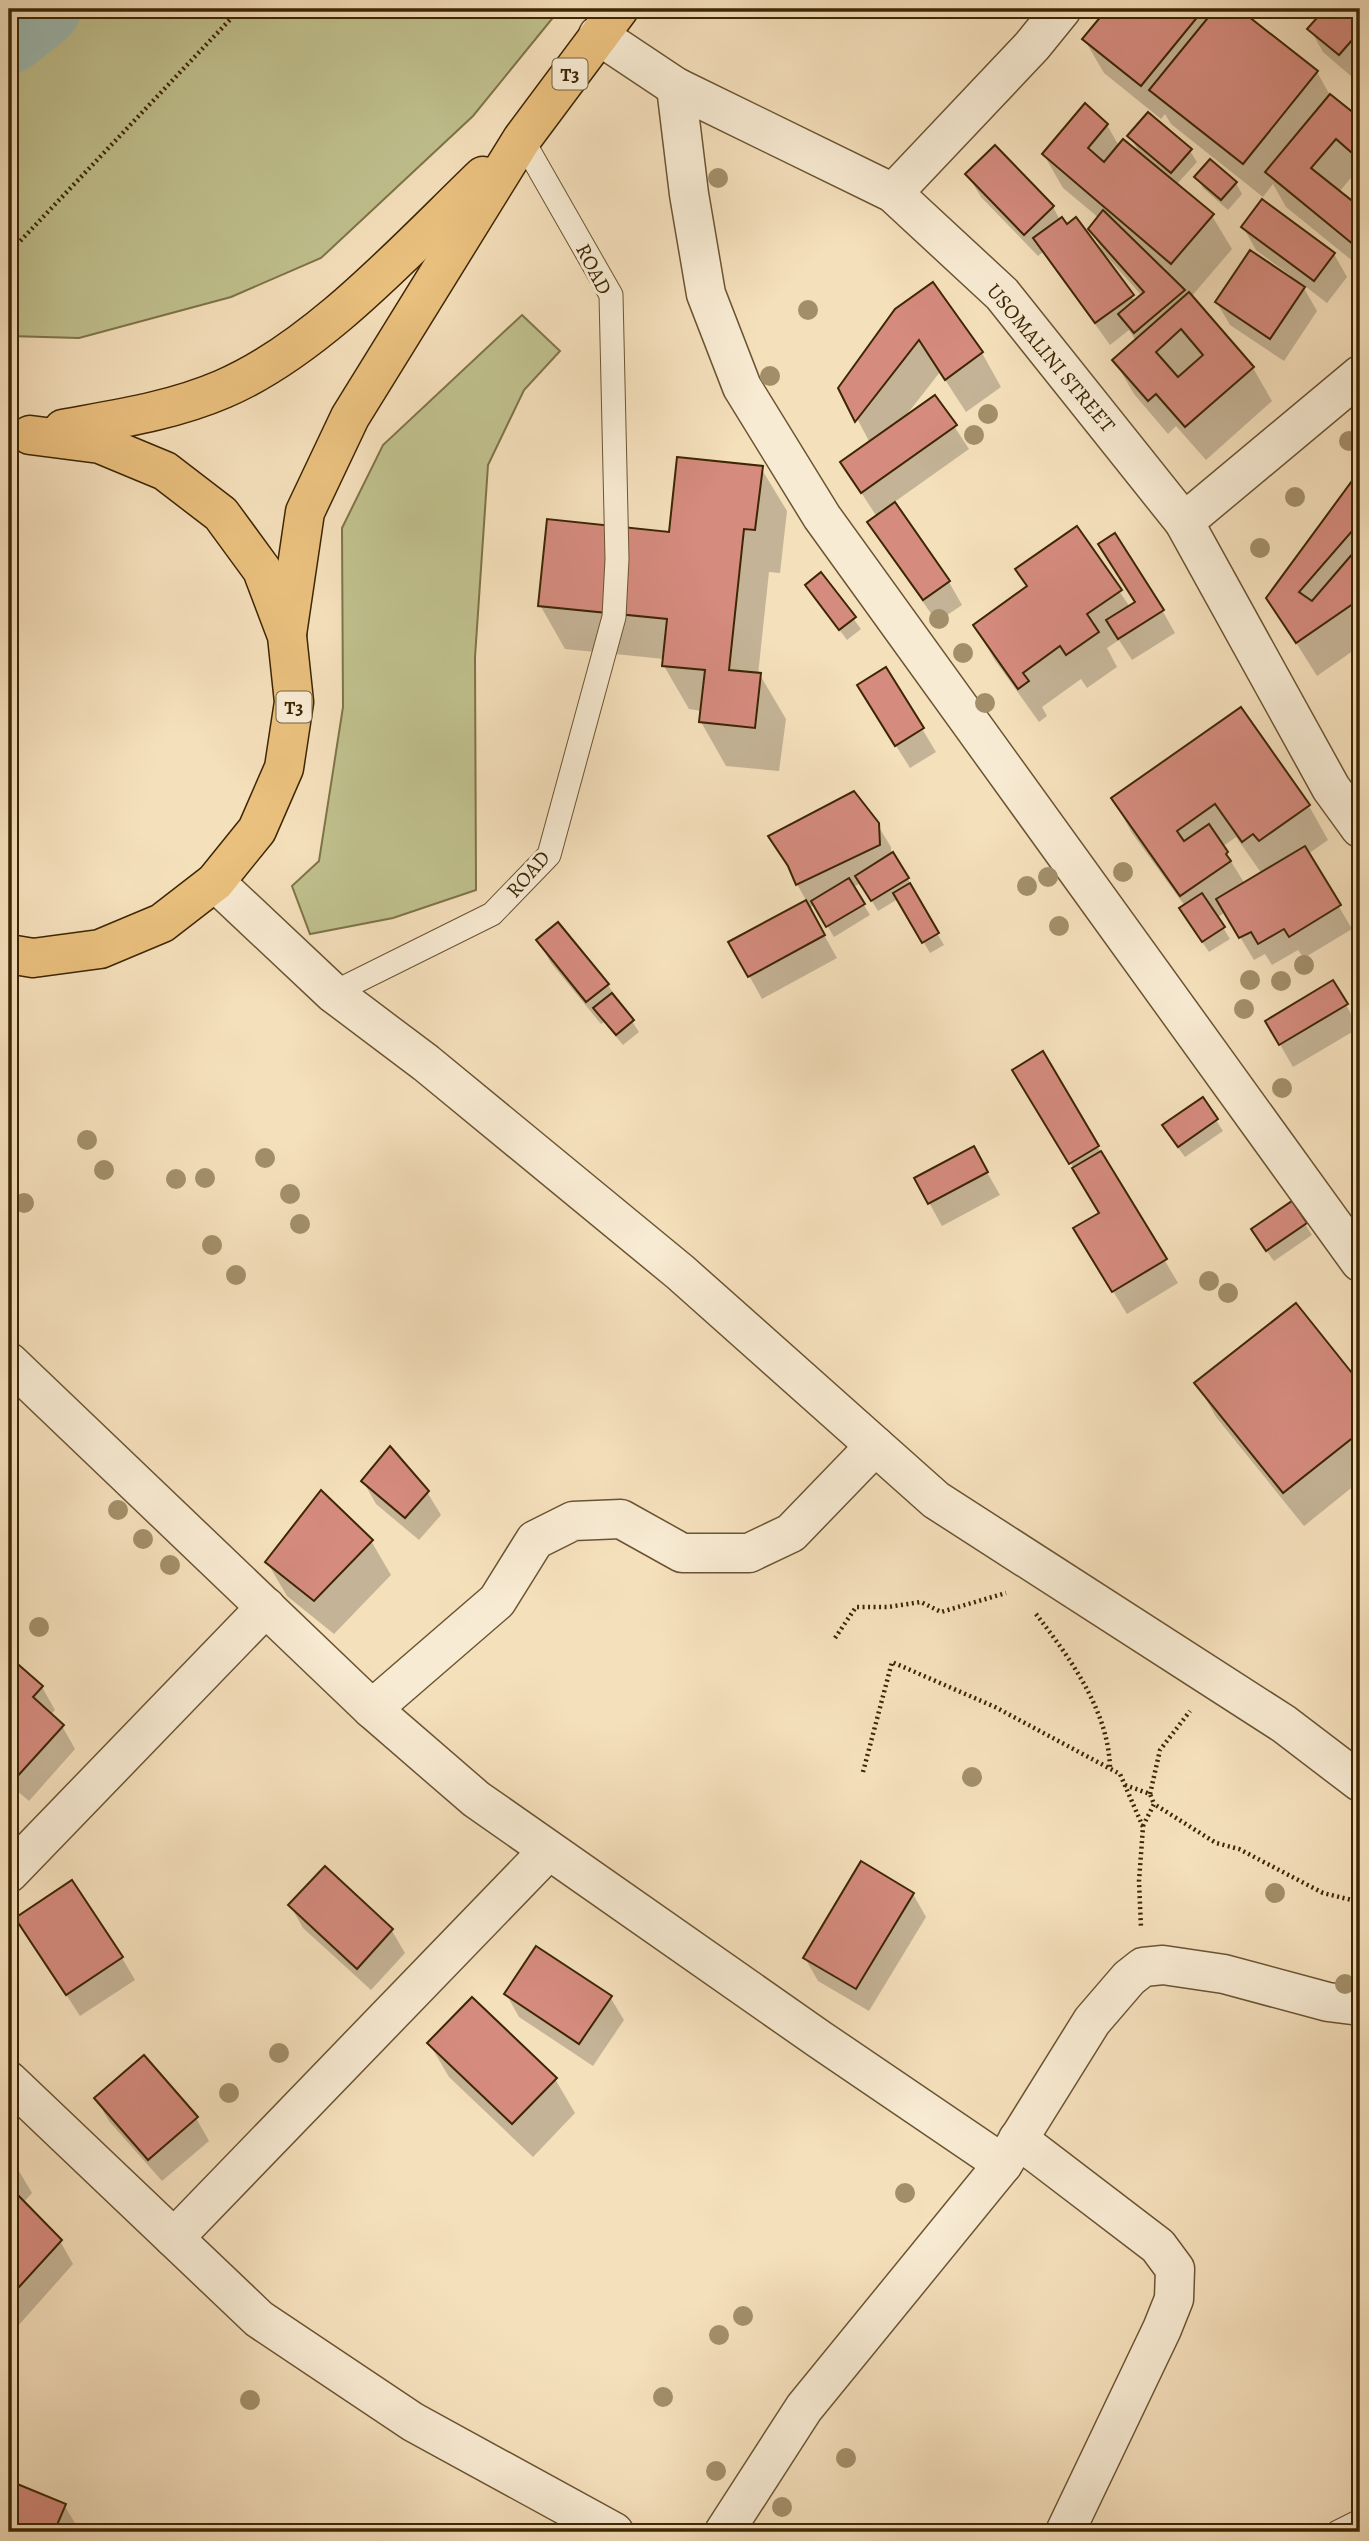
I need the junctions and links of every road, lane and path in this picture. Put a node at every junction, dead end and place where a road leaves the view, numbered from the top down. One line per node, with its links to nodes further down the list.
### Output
1 (240, 9): 7 (path)
2 (1062, 9): 6 (street)
3 (608, 22): 4 (street, USOMALINI STREET); 5 (highway, T3)
4 (676, 88): 6 (street, USOMALINI STREET); 16 (street)
5 (522, 139): 9 (highway, T3); 11 (highway, T3); 15 (lane, ROAD)
6 (893, 193): 10 (street, USOMALINI STREET)
7 (9, 253)
8 (1360, 375): 10 (street)
9 (20, 436): 11 (highway, T3)
10 (1184, 522): 12 (street, USOMALINI STREET)
11 (287, 636): 13 (highway, T3)
12 (1360, 828)
13 (215, 882): 14 (highway, T3); 15 (street)
14 (17, 958)
15 (333, 993): 18 (street)
16 (1360, 1262)
17 (9, 1362): 20 (street)
18 (875, 1446): 23 (street); 24 (street)
19 (1015, 1591): 22 (path)
20 (266, 1607): 24 (street); 33 (street)
21 (1034, 1611): 25 (path)
22 (835, 1638)
23 (1220, 1683): 27 (street); 29 (path)
24 (372, 1709): 32 (street)
25 (1110, 1768): 26 (path); 28 (path)
26 (863, 1772)
27 (1360, 1782)
28 (1125, 1785): 29 (path); 31 (path)
29 (1150, 1794): 30 (path)
30 (1154, 1804): 31 (path); 34 (path)
31 (1143, 1827): 35 (path)
32 (548, 1851): 38 (street); 39 (street)
33 (9, 1874)
34 (1360, 1902)
35 (1143, 1967): 36 (street); 38 (street)
36 (1360, 2006)
37 (9, 2081): 39 (street)
38 (1011, 2151): 42 (street); 43 (street)
39 (174, 2238): 41 (street)
40 (1360, 2521): 44 (lane)
41 (614, 2532)
42 (724, 2532)
43 (1065, 2532)
44 (1338, 2532)

